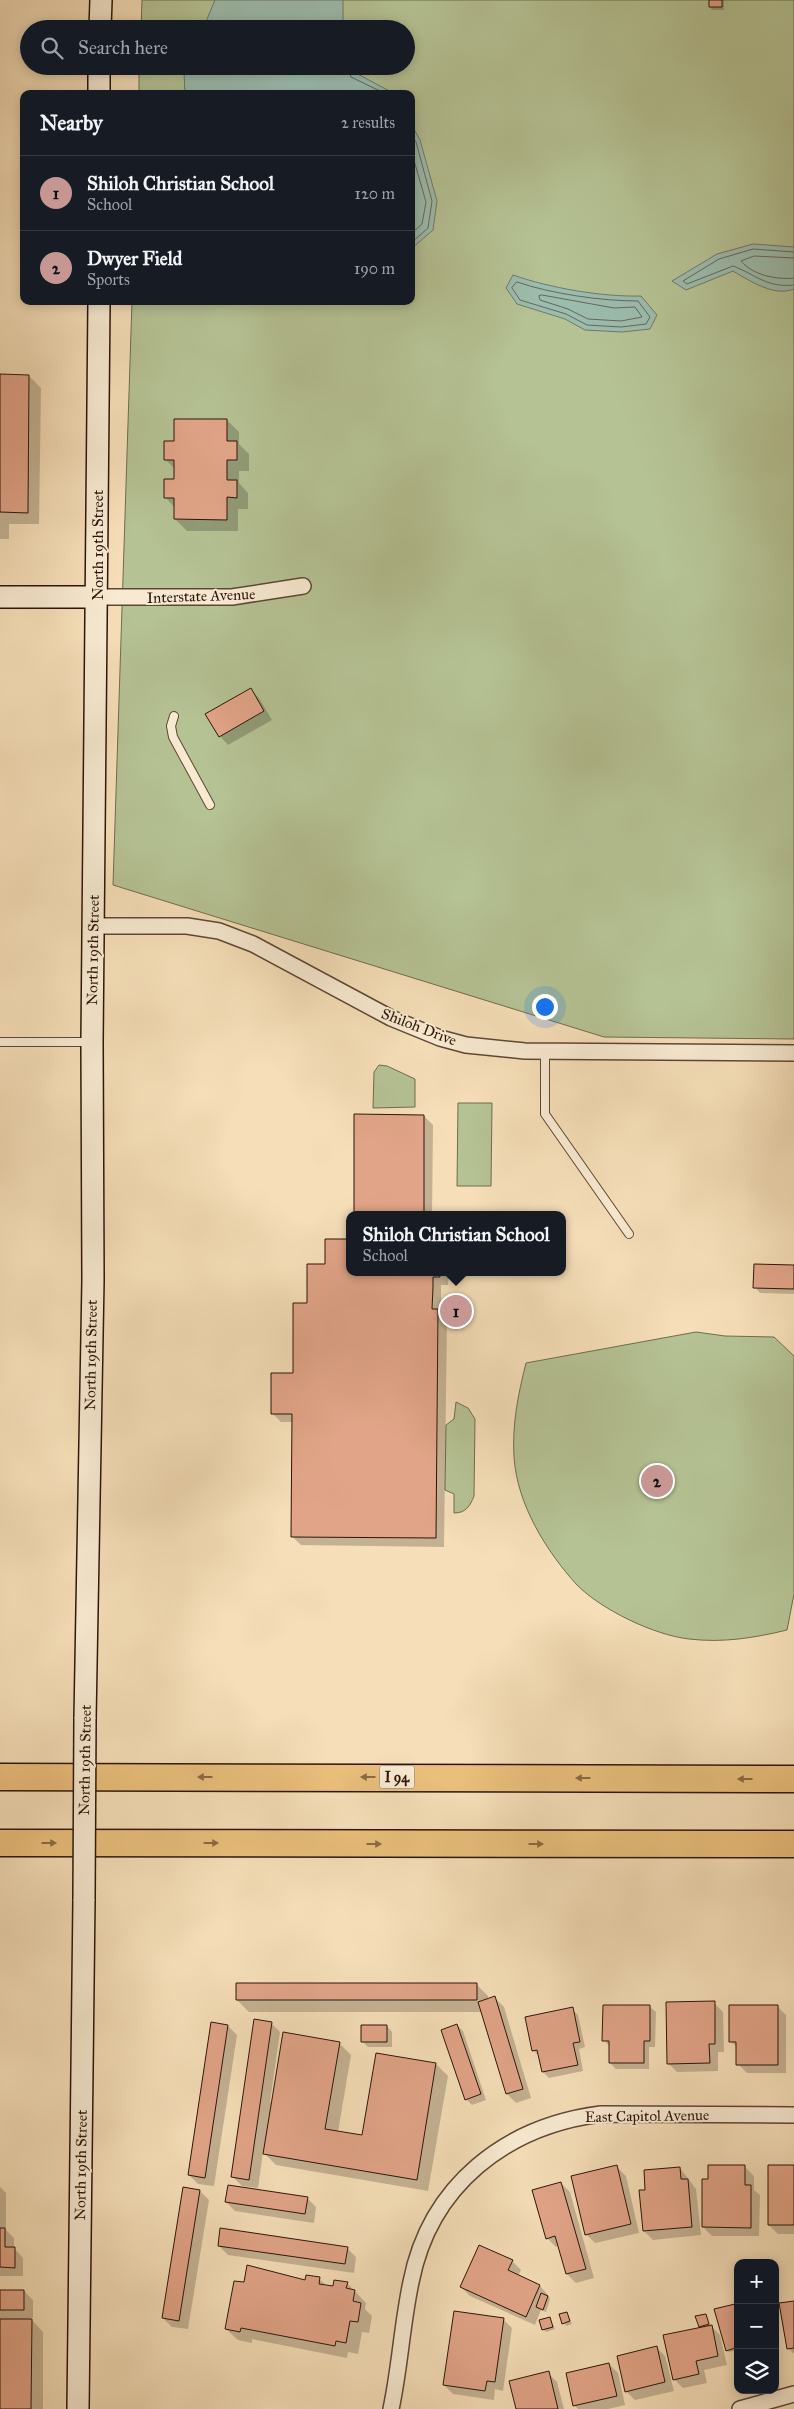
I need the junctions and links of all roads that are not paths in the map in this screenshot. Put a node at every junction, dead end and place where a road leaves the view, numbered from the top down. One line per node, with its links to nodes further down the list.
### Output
1 (99, 75): 2 (street)
2 (99, 90)
3 (99, 305): 6 (street, North 19th Street)
4 (304, 586): 6 (street, Interstate Avenue)
5 (0, 597): 6 (street)
6 (98, 597): 9 (street, North 19th Street)
7 (174, 716): 8 (lane)
8 (210, 805)
9 (93, 926): 11 (street, North 19th Street); 12 (street, Shiloh Drive)
10 (0, 1042): 11 (lane)
11 (92, 1042): 21 (street, North 19th Street, bridge)
12 (545, 1052): 13 (street, Shiloh Drive); 14 (lane)
13 (794, 1053)
14 (629, 1234)
15 (0, 1777): 16 (highway, I 94, one-way to 15)
16 (794, 1780)
17 (0, 1843): 18 (highway, one-way to 18)
18 (794, 1844)
19 (794, 2115): 22 (street, East Capitol Avenue)
20 (794, 2394): 23 (street)
21 (78, 2409)
22 (391, 2409)
23 (740, 2409)

